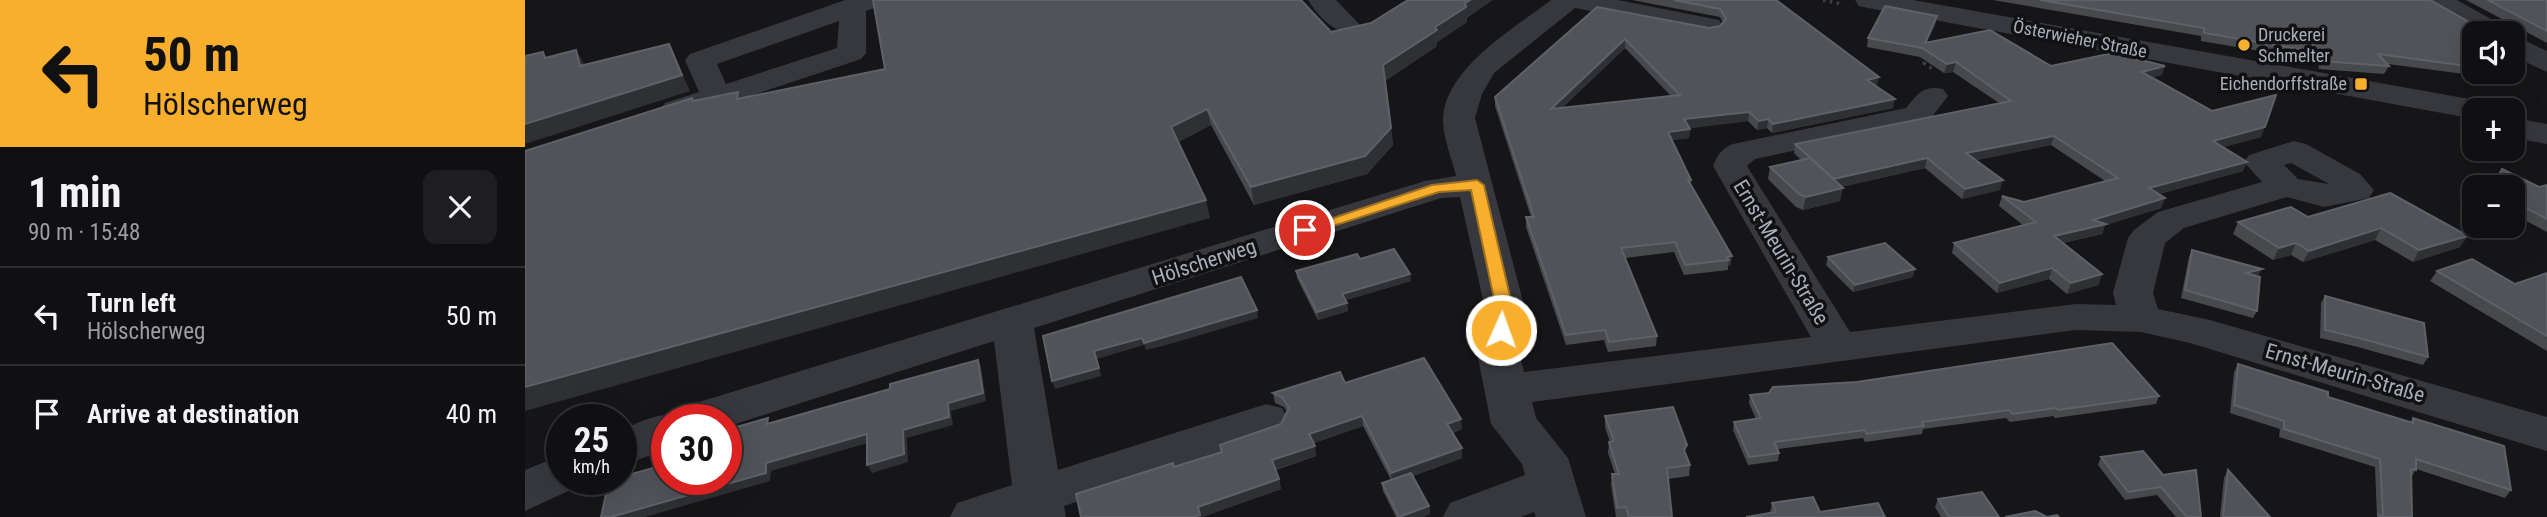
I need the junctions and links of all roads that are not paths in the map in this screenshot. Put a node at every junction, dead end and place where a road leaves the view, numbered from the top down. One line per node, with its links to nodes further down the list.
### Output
1 (1321, 0): 8 (street)
2 (1568, 0): 22 (street)
3 (1577, 0): 9 (street)
4 (1868, 0): 12 (street, Österwieher Straße)
5 (2437, 0): 7 (street)
6 (862, 4): 14 (street); 14 (street)
7 (2474, 21)
8 (1346, 25)
9 (1709, 26)
10 (2525, 51): 11 (street)
11 (2547, 63)
12 (2293, 79): 15 (street, Österwieher Straße); 17 (street, Österwieher Straße)
13 (1932, 96): 26 (street, Ernst-Meurin-Straße)
14 (717, 97): 16 (street)
15 (2462, 108)
16 (653, 116)
17 (2462, 117)
18 (2525, 119): 19 (street)
19 (2547, 124)
20 (2525, 130): 21 (street)
21 (2547, 134)
22 (1477, 185): 25 (street, Hölscherweg); 27 (street)
23 (2285, 186): 24 (street)
24 (2141, 319): 26 (street, Ernst-Meurin-Straße); 30 (street, Ernst-Meurin-Straße)
25 (1012, 323): 28 (street, Hölscherweg); 34 (street)
26 (1839, 349): 27 (street, Ernst-Meurin-Straße)
27 (1507, 390): 33 (street)
28 (742, 406)
29 (1266, 420): 34 (street)
30 (2547, 434)
31 (546, 481): 32 (street)
32 (525, 492)
33 (1557, 501): 36 (street)
34 (1039, 507): 35 (street)
35 (975, 517)
36 (1468, 517)

